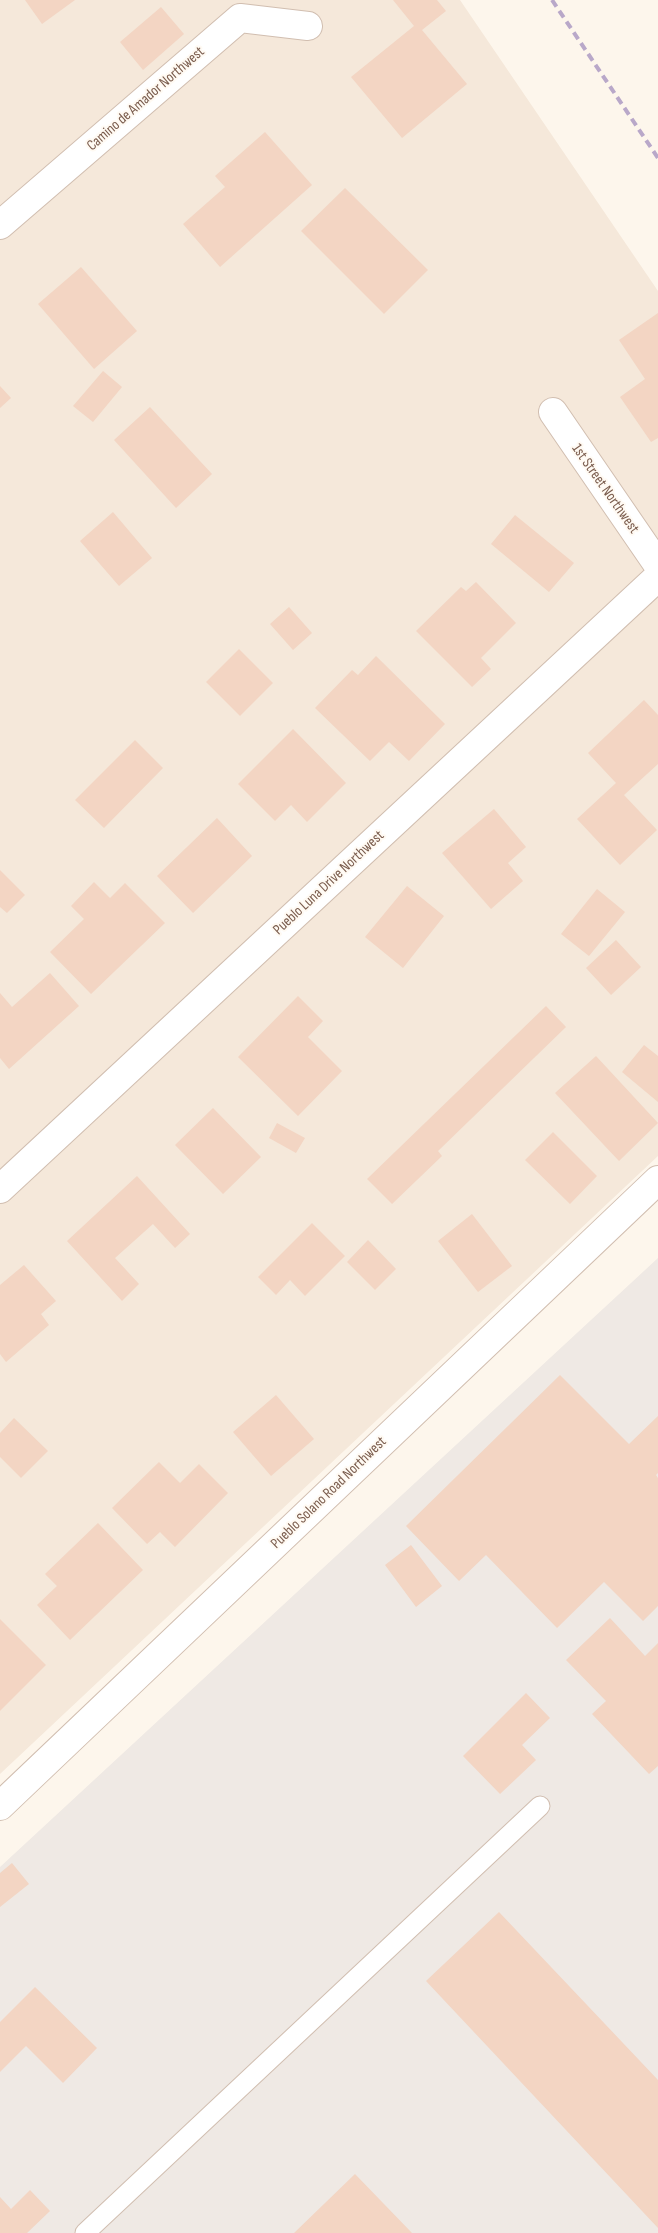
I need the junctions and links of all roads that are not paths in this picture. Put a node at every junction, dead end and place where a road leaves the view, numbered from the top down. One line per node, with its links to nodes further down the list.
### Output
1 (308, 26): 2 (street, Camino de Amador Northwest)
2 (0, 225)
3 (553, 412): 4 (street, 1st Street Northwest)
4 (658, 565)
5 (658, 576): 7 (street, Pueblo Luna Drive Northwest)
6 (658, 1180): 8 (street, Pueblo Solano Road Northwest)
7 (0, 1189)
8 (0, 1806)
9 (540, 1806): 10 (lane)
10 (85, 2233)

